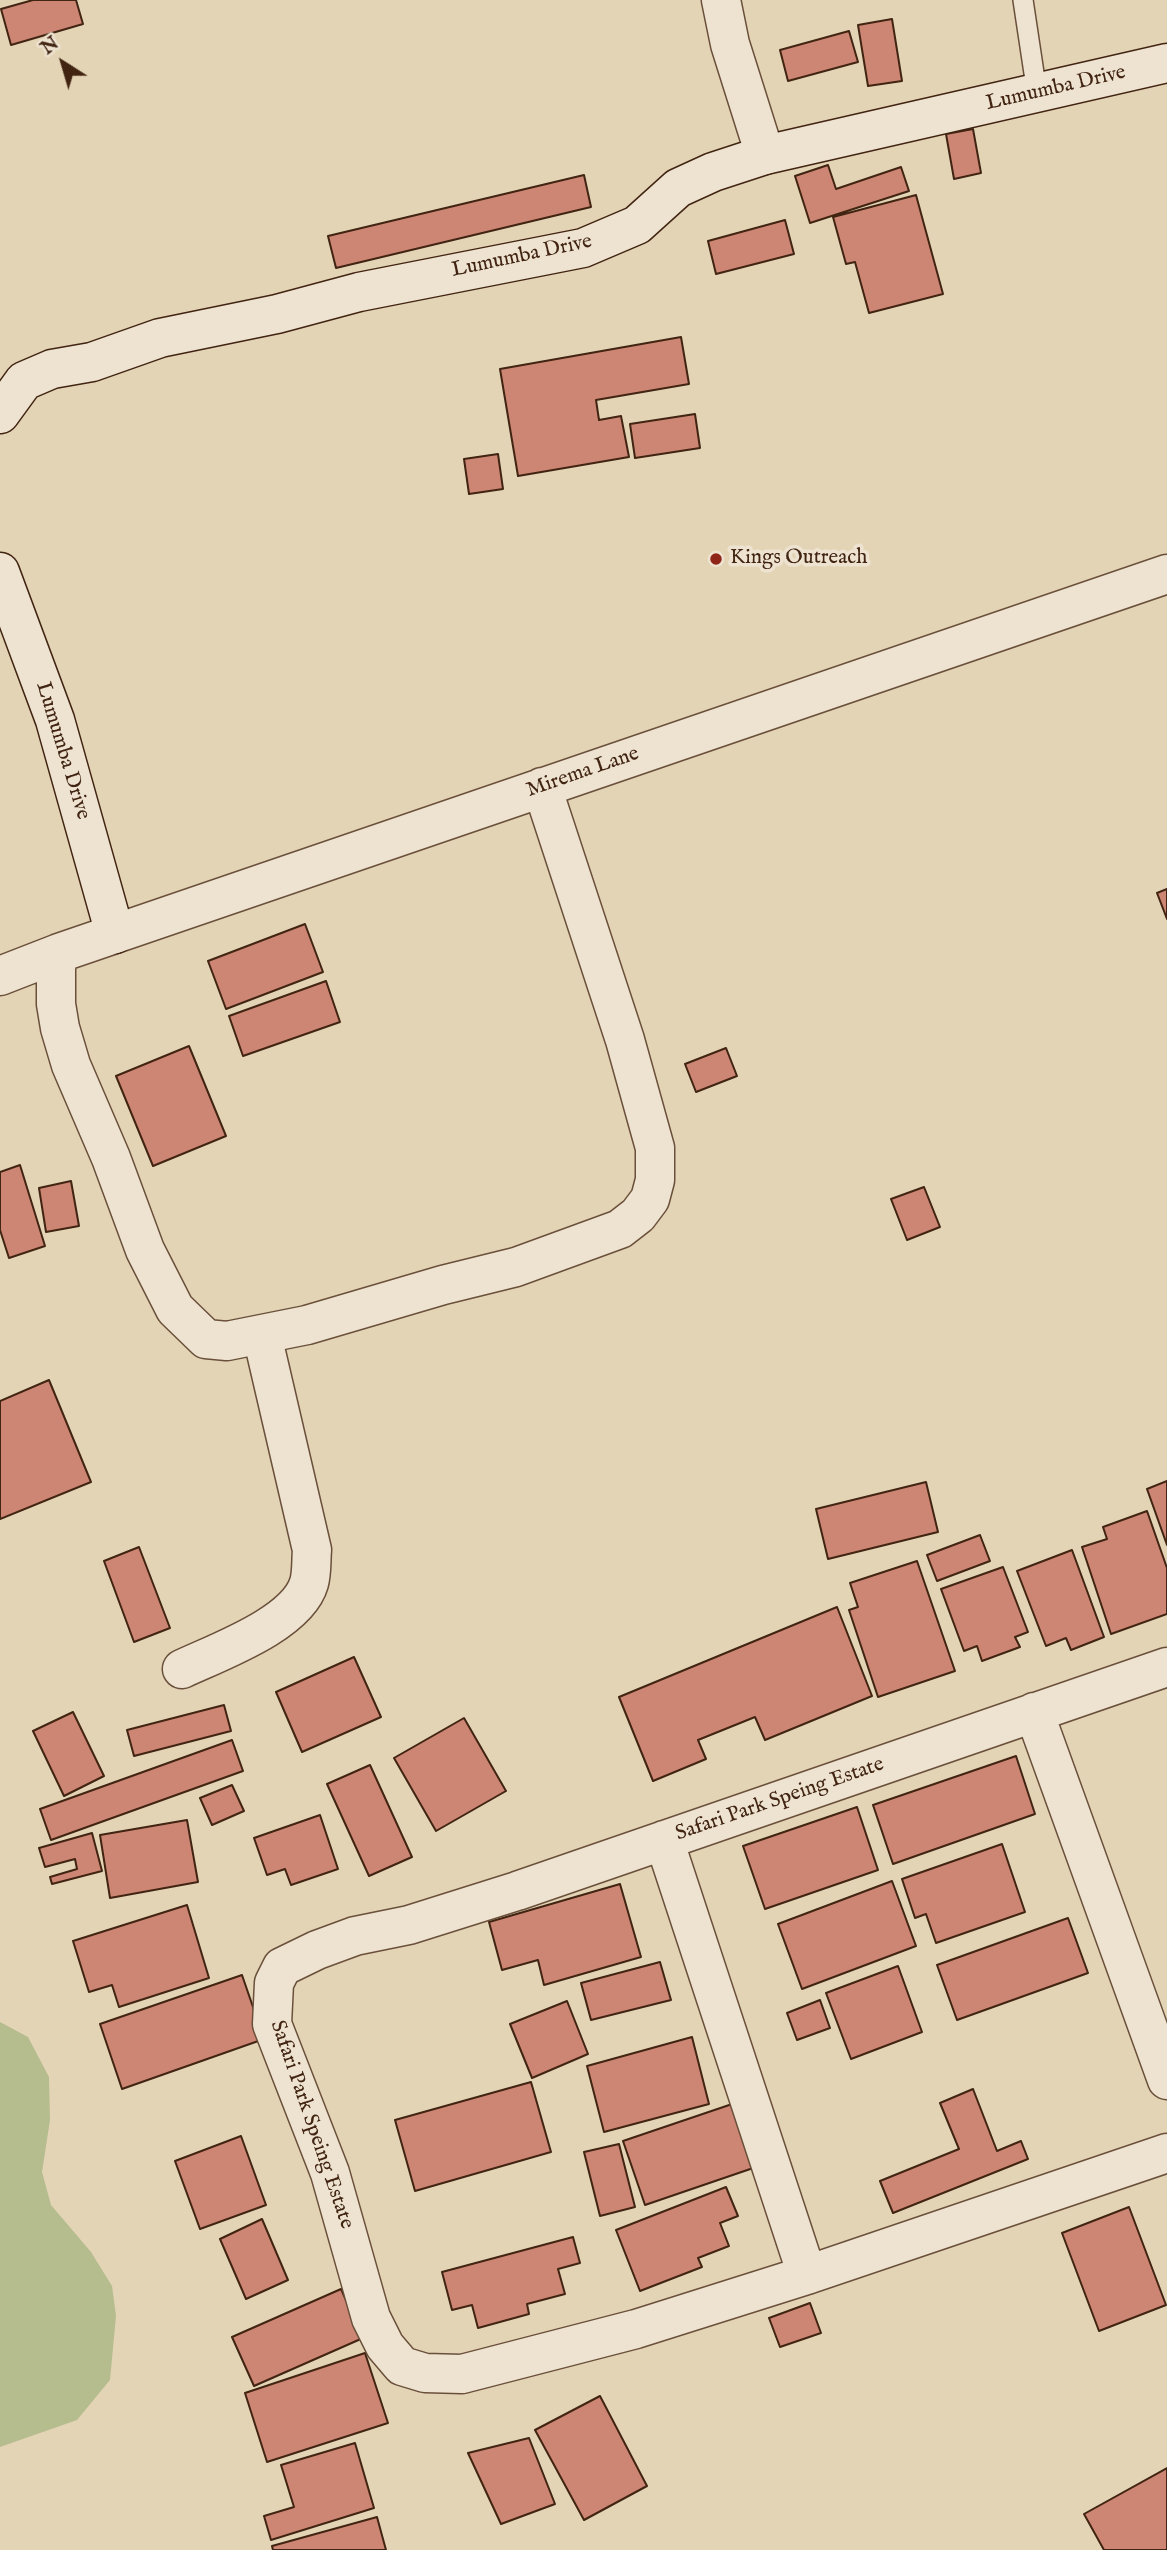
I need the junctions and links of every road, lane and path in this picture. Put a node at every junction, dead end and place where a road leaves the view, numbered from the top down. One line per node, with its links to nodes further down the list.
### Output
1 (721, 0): 5 (street)
2 (1023, 0): 4 (lane)
3 (1167, 63): 4 (street, Lumumba Drive)
4 (1037, 93): 5 (street, Lumumba Drive)
5 (765, 155): 6 (street, Lumumba Drive)
6 (0, 414)
7 (0, 572): 10 (street, Lumumba Drive)
8 (1167, 573): 9 (street, Mirema Lane)
9 (542, 787): 10 (street, Mirema Lane); 13 (street)
10 (115, 934): 11 (street, Mirema Lane)
11 (59, 953): 12 (street, Mirema Lane); 13 (street)
12 (0, 976)
13 (262, 1335): 15 (street)
14 (1167, 1667): 16 (street, Safari Park Speing Estate)
15 (182, 1669)
16 (1034, 1712): 17 (street, Safari Park Speing Estate); 18 (street)
17 (664, 1840): 20 (street); 20 (street, Safari Park Speing Estate)
18 (1167, 2080)
19 (1167, 2153): 20 (street, Safari Park Speing Estate)
20 (807, 2275)

